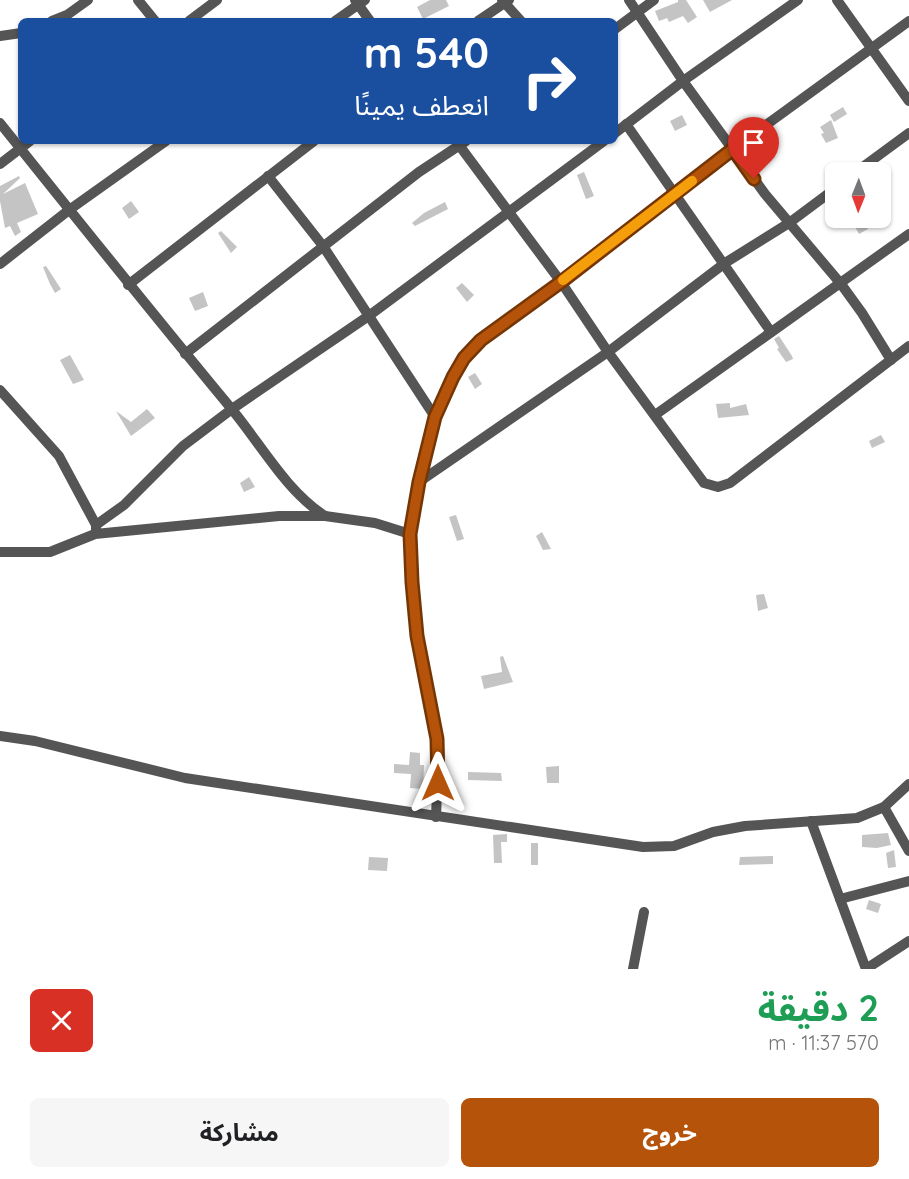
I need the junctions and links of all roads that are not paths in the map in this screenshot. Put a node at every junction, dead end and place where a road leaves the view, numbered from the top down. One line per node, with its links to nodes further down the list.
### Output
1 (88, 0): 11 (street)
2 (138, 0): 12 (street)
3 (217, 0): 13 (street)
4 (628, 0): 10 (street)
5 (654, 0): 10 (street)
6 (798, 0): 23 (street)
7 (837, 0): 22 (street)
8 (505, 1): 16 (street); 17 (street)
9 (359, 2): 14 (street); 15 (street)
10 (637, 12): 19 (street); 23 (street)
11 (60, 18)
12 (153, 18)
13 (193, 18)
14 (339, 18)
15 (368, 18)
16 (482, 18)
17 (519, 18)
18 (909, 21): 22 (street)
19 (618, 27)
20 (18, 33): 21 (street)
21 (0, 36)
22 (873, 49): 24 (street); 36 (street)
23 (683, 81): 26 (street); 36 (street)
24 (909, 101)
25 (0, 123): 35 (street)
26 (626, 124): 27 (street); 40 (street)
27 (618, 131)
28 (909, 133): 37 (street)
29 (26, 144): 35 (street)
30 (162, 144): 42 (street)
31 (310, 144): 39 (street)
32 (460, 144): 46 (street)
33 (462, 144): 43 (street)
34 (600, 144): 43 (street)
35 (20, 149): 38 (street); 42 (street)
36 (733, 149): 40 (street); 44 (street)
37 (870, 162)
38 (0, 164)
39 (268, 177): 46 (street); 51 (street)
40 (675, 194): 47 (street); 49 (street)
41 (825, 196): 44 (street)
42 (69, 210): 48 (street); 51 (street)
43 (510, 212): 49 (street); 52 (street)
44 (789, 223): 47 (street); 50 (street)
45 (909, 234): 50 (street)
46 (323, 246): 52 (street); 56 (street)
47 (725, 263): 53 (street); 55 (street)
48 (0, 264)
49 (561, 282): 55 (street); 61 (street)
50 (841, 284): 53 (street); 57 (street)
51 (128, 285): 56 (street)
52 (370, 315): 59 (street); 61 (street)
53 (771, 332): 60 (street)
54 (909, 346): 57 (street)
55 (608, 352): 60 (street); 62 (street)
56 (184, 354): 59 (street)
57 (891, 360): 60 (street)
58 (0, 390): 64 (street)
59 (232, 409): 63 (street); 64 (street)
60 (655, 415)
61 (435, 417): 62 (street)
62 (419, 482): 65 (street)
63 (325, 516): 64 (street); 65 (street)
64 (96, 530): 66 (street)
65 (410, 534): 70 (street)
66 (0, 552)
67 (0, 736): 70 (street)
68 (909, 784): 69 (street)
69 (884, 807): 71 (street); 72 (street)
70 (436, 817): 71 (street)
71 (811, 821): 74 (street)
72 (909, 851)
73 (909, 881): 74 (street)
74 (840, 899): 78 (street)
75 (644, 912): 77 (street)
76 (909, 941): 78 (street)
77 (633, 969)
78 (866, 969)

